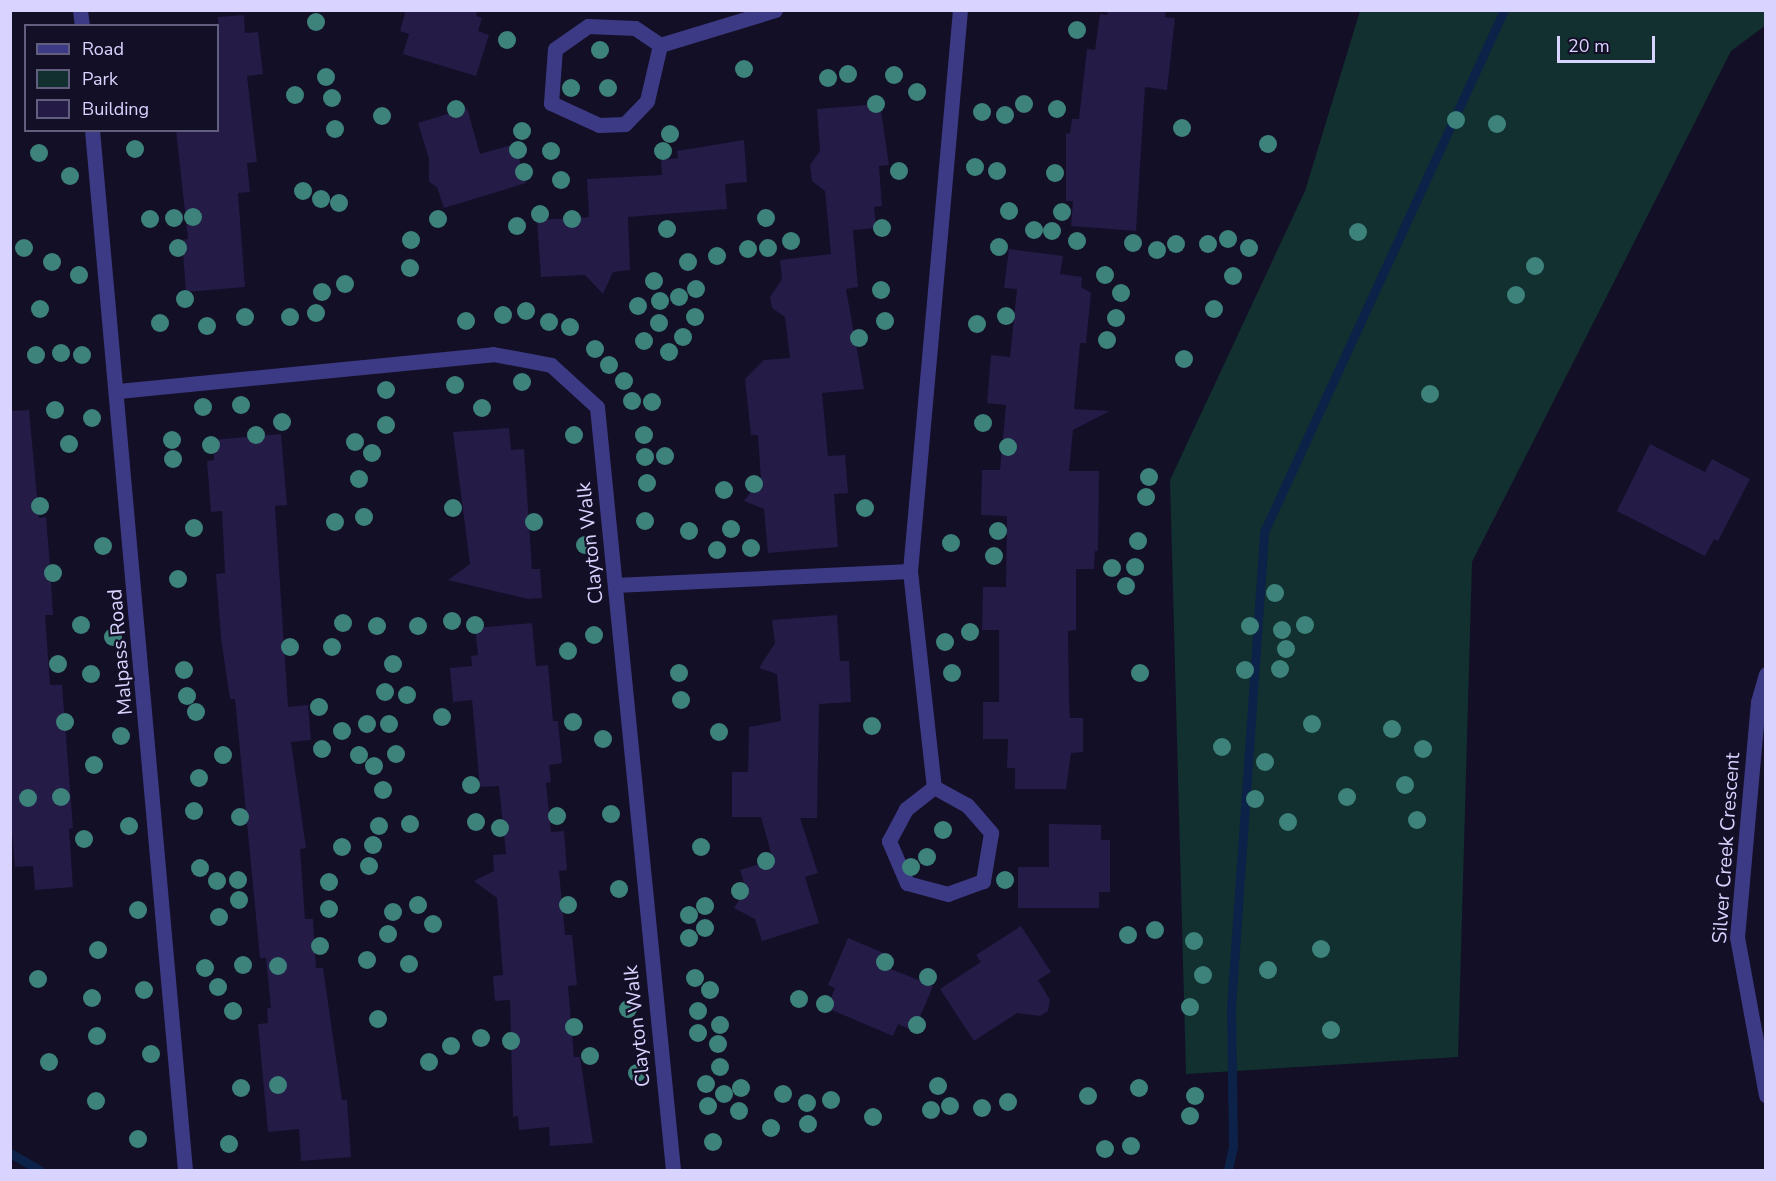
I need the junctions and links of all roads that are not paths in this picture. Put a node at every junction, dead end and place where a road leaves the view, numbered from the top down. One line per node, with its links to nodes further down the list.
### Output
1 (775, 10): 3 (street)
2 (960, 10): 6 (street)
3 (660, 45): 3 (street)
4 (92, 132): 5 (street, Malpass Road)
5 (118, 391): 7 (street, Clayton Walk); 11 (street, Malpass Road)
6 (910, 571): 7 (street); 9 (street)
7 (615, 585): 12 (street, Clayton Walk)
8 (1766, 674): 10 (street, Silver Creek Crescent)
9 (934, 787): 9 (street)
10 (1766, 1095)
11 (185, 1170)
12 (673, 1170)

